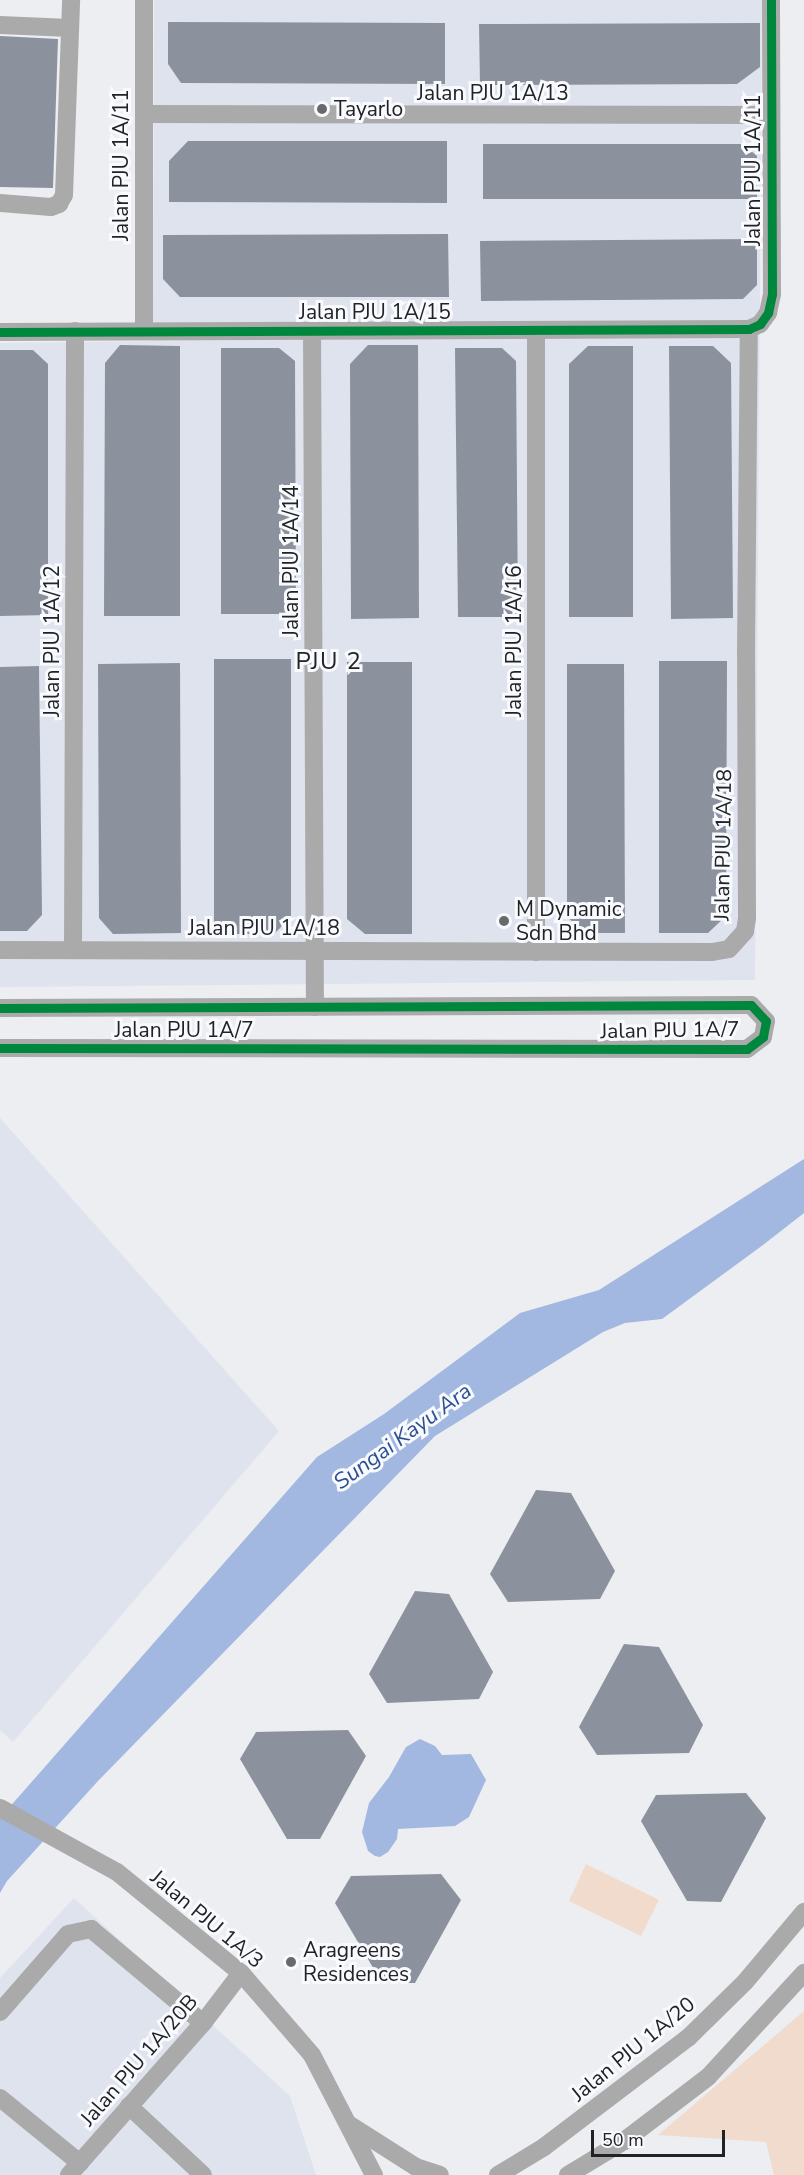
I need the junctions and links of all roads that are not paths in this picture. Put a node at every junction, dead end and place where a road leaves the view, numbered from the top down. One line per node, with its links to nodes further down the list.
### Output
1 (71, 0): 5 (street)
2 (144, 0): 6 (street, Jalan PJU 1A/11)
3 (771, 0): 7 (street, Jalan PJU 1A/11)
4 (0, 25): 5 (street)
5 (70, 28): 8 (street)
6 (144, 114): 7 (street, Jalan PJU 1A/13); 13 (street, Jalan PJU 1A/11)
7 (771, 115): 9 (street, Jalan PJU 1A/11)
8 (0, 203)
9 (749, 329): 11 (street, Jalan PJU 1A/15); 18 (street, Jalan PJU 1A/18)
10 (312, 330): 11 (street, Jalan PJU 1A/15); 13 (street, Jalan PJU 1A/15); 17 (street, Jalan PJU 1A/14)
11 (536, 330): 18 (street, Jalan PJU 1A/16)
12 (75, 331): 13 (street, Jalan PJU 1A/15); 14 (street, Jalan PJU 1A/15); 16 (street, Jalan PJU 1A/12)
13 (144, 331)
14 (0, 332)
15 (0, 950): 16 (street, Jalan PJU 1A/18)
16 (72, 950): 17 (street, Jalan PJU 1A/18)
17 (316, 951): 18 (street, Jalan PJU 1A/18); 19 (street, Jalan PJU 1A/14)
18 (536, 952)
19 (315, 1007): 20 (street, Jalan PJU 1A/7); 21 (street, Jalan PJU 1A/7)
20 (0, 1008)
21 (0, 1048)
22 (0, 1808): 24 (street, Jalan PJU 1A/3)
23 (804, 1912): 35 (street, Jalan PJU 1A/20)
24 (241, 1973): 27 (street, Jalan PJU 1A/20B); 30 (street, Jalan PJU 1A/3)
25 (804, 1973): 36 (street)
26 (0, 2012): 27 (street)
27 (203, 2023): 29 (street, Jalan PJU 1A/20B)
28 (0, 2098): 31 (street)
29 (129, 2106): 31 (street, Jalan PJU 1A/20B); 32 (street)
30 (350, 2125): 33 (street, Jalan PJU 1A/3); 34 (street)
31 (74, 2169)
32 (204, 2175)
33 (374, 2175)
34 (440, 2175)
35 (498, 2175)
36 (568, 2175)

